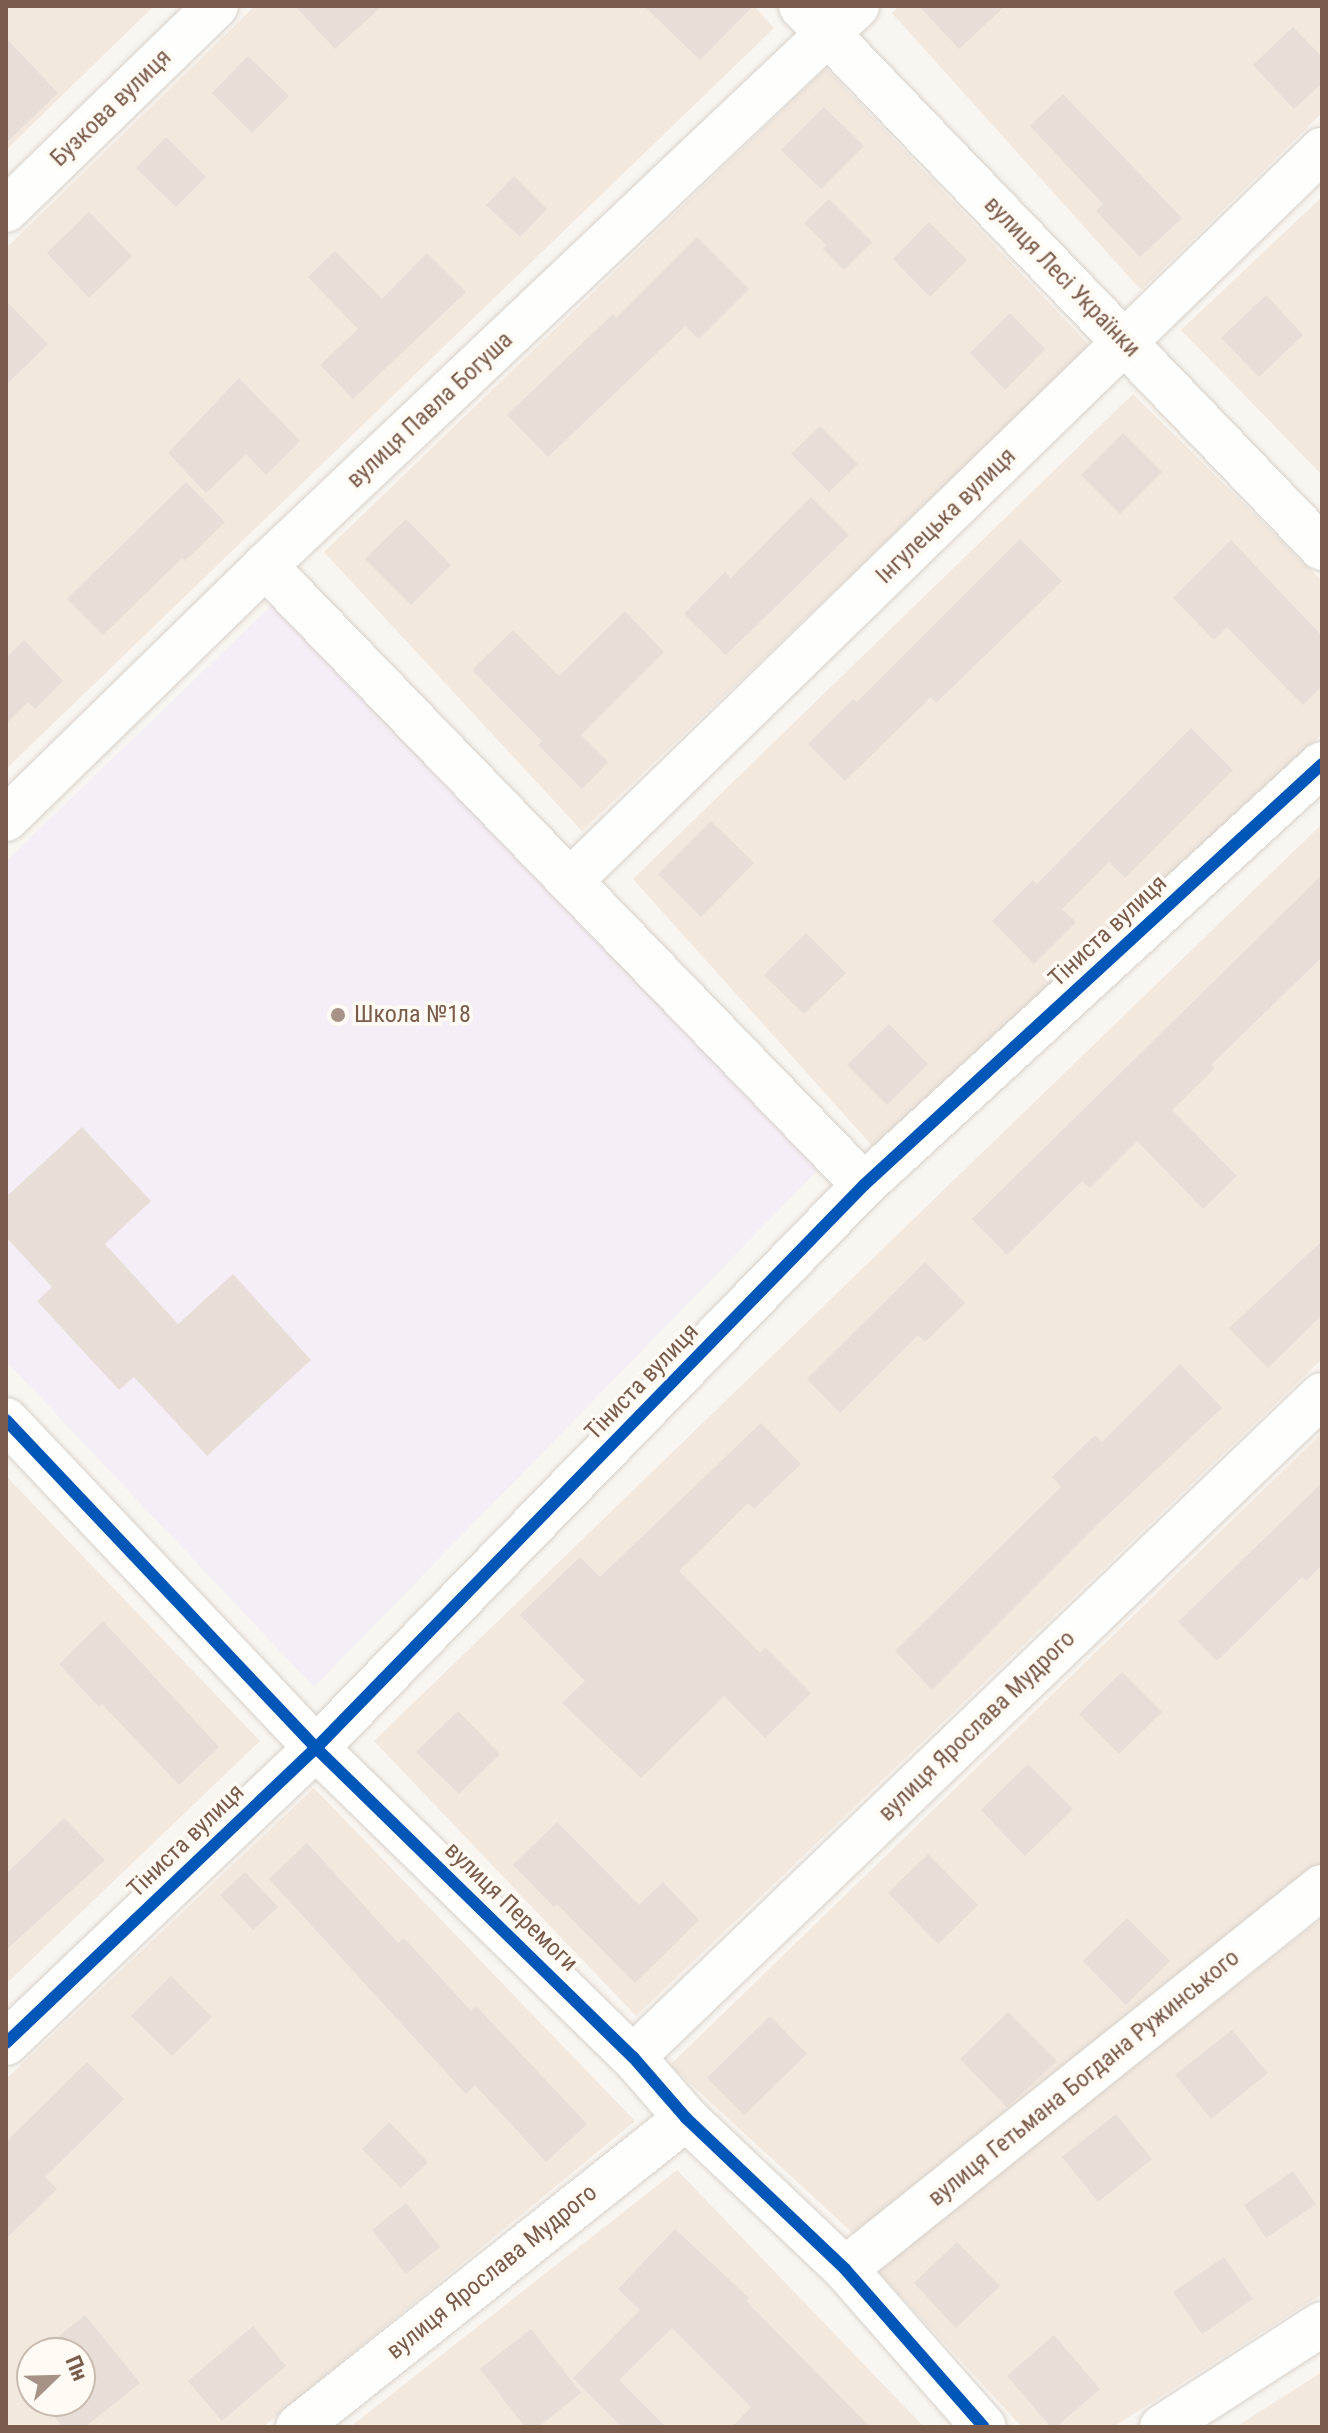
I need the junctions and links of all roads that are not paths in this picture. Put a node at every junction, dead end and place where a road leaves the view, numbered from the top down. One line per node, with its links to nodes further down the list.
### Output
1 (216, 6): 4 (street, Бузкова вулиця)
2 (829, 15): 5 (street, вулиця Лесі Українки); 7 (street, вулиця Павла Богуша)
3 (1322, 150): 5 (street, Інгулецька вулиця)
4 (6, 210)
5 (1125, 342): 6 (street, вулиця Лесі Українки); 10 (street, Інгулецька вулиця)
6 (1322, 548)
7 (265, 566): 9 (street, вулиця Павла Богуша); 10 (street)
8 (1322, 764): 11 (street, Тіниста вулиця)
9 (6, 819)
10 (570, 881): 11 (street)
11 (864, 1185): 14 (street, Тіниста вулиця)
12 (1322, 1395): 17 (street, вулиця Ярослава Мудрого)
13 (10, 1431): 14 (street, вулиця Перемоги)
14 (316, 1748): 16 (street, Тіниста вулиця); 17 (street, вулиця Перемоги)
15 (1322, 1887): 19 (street, вулиця Гетьмана Богдана Ружинського)
16 (6, 2043)
17 (633, 2057): 18 (street, вулиця Перемоги)
18 (686, 2118): 19 (street, вулиця Перемоги); 21 (street, вулиця Ярослава Мудрого)
19 (845, 2269): 22 (street, вулиця Перемоги)
20 (1322, 2324): 23 (street)
21 (298, 2427)
22 (984, 2427)
23 (1162, 2427)

